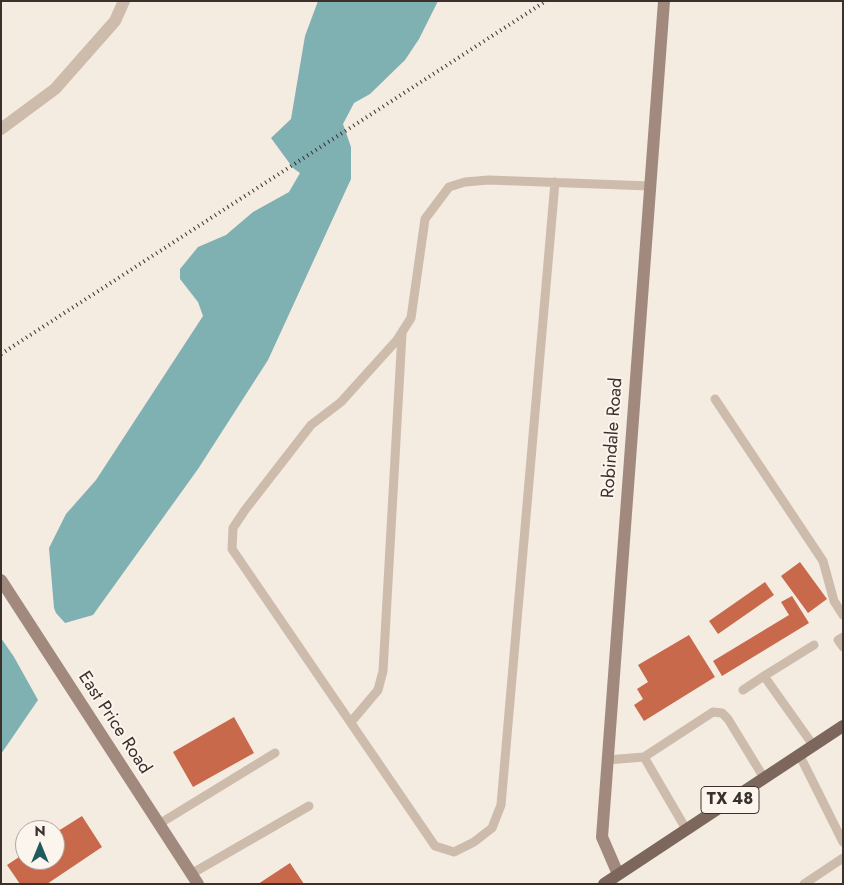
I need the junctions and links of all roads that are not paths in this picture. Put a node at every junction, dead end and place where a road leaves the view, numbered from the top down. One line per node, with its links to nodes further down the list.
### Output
1 (124, 1): 3 (street)
2 (664, 1): 5 (street, Robindale Road)
3 (1, 129)
4 (555, 182): 5 (lane); 6 (lane); 15 (lane)
5 (650, 186): 21 (street, Robindale Road)
6 (402, 331): 15 (lane); 15 (lane)
7 (715, 399): 9 (lane)
8 (1, 580): 24 (street, East Price Road)
9 (843, 615)
10 (843, 637): 12 (lane)
11 (814, 645): 13 (lane)
12 (843, 647)
13 (764, 676): 14 (lane); 17 (lane)
14 (742, 690)
15 (351, 722)
16 (843, 726): 17 (main road, TX 48)
17 (813, 745): 19 (main road, TX 48)
18 (275, 753): 24 (lane)
19 (799, 754): 22 (main road, TX 48); 26 (lane)
20 (644, 757): 21 (lane); 22 (lane); 25 (lane)
21 (607, 760): 29 (street, Robindale Road)
22 (764, 778): 25 (main road, TX 48)
23 (308, 806): 28 (lane)
24 (159, 824): 28 (street, East Price Road)
25 (686, 829): 29 (main road, TX 48)
26 (843, 842)
27 (843, 858): 31 (lane)
28 (195, 879)
29 (621, 879): 30 (main road, TX 48)
30 (604, 884)
31 (804, 884)

